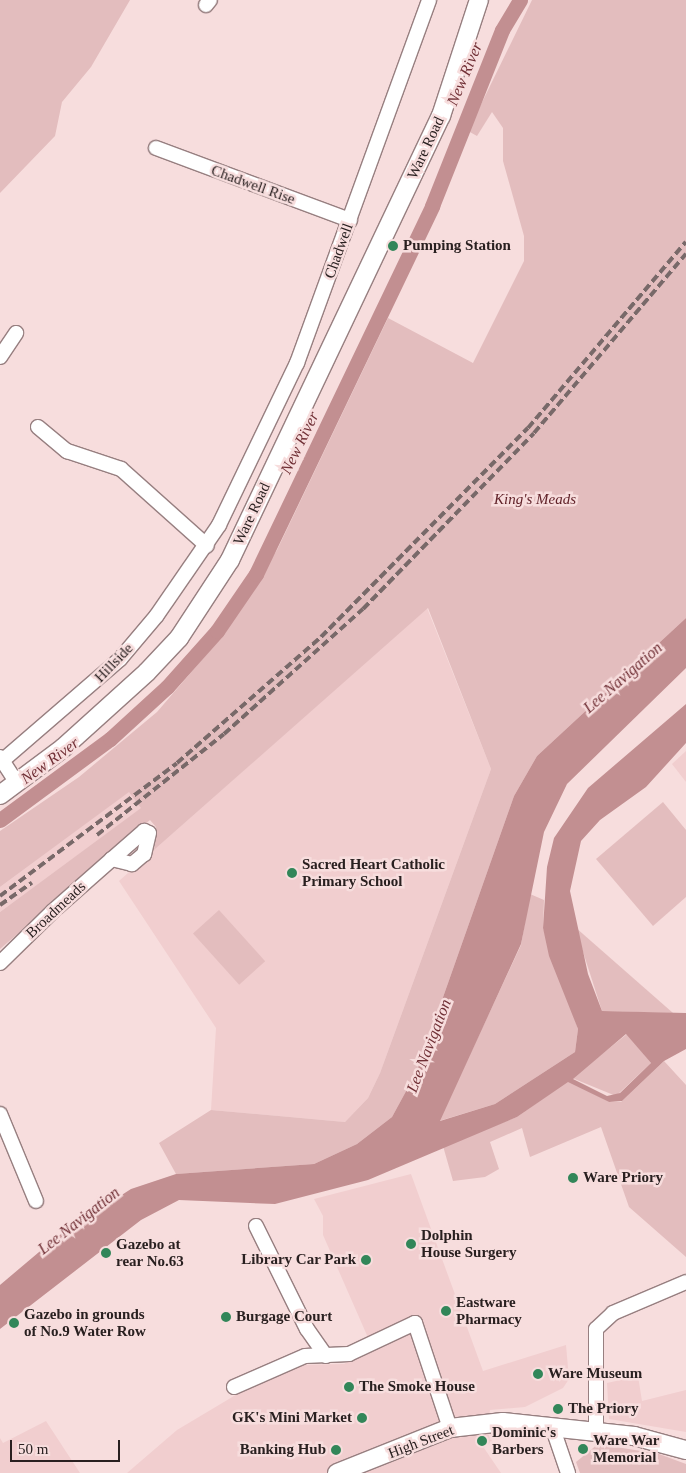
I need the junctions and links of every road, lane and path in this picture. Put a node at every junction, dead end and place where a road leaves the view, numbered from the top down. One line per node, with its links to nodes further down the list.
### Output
1 (429, 0): 4 (street, Chadwell)
2 (479, 0): 11 (main road, Ware Road)
3 (156, 148): 4 (street, Chadwell Rise)
4 (350, 220): 8 (street, Chadwell)
5 (16, 333): 6 (street)
6 (0, 357)
7 (38, 427): 9 (street)
8 (234, 497): 9 (street, Hillside)
9 (206, 546): 10 (street, Hillside)
10 (1, 759): 11 (street)
11 (17, 782): 12 (main road, Ware Road)
12 (0, 795)
13 (112, 859): 14 (street, Broadmeads)
14 (0, 963)
15 (0, 1114): 16 (street)
16 (36, 1201)
17 (256, 1226): 19 (street)
18 (686, 1282): 23 (street)
19 (326, 1356): 20 (street); 22 (street)
20 (234, 1388)
21 (552, 1426): 22 (main road, High Street); 23 (main road, High Street); 26 (street)
22 (450, 1428): 25 (main road, High Street)
23 (596, 1432): 24 (main road, High Street)
24 (686, 1450)
25 (337, 1473)
26 (568, 1473)

